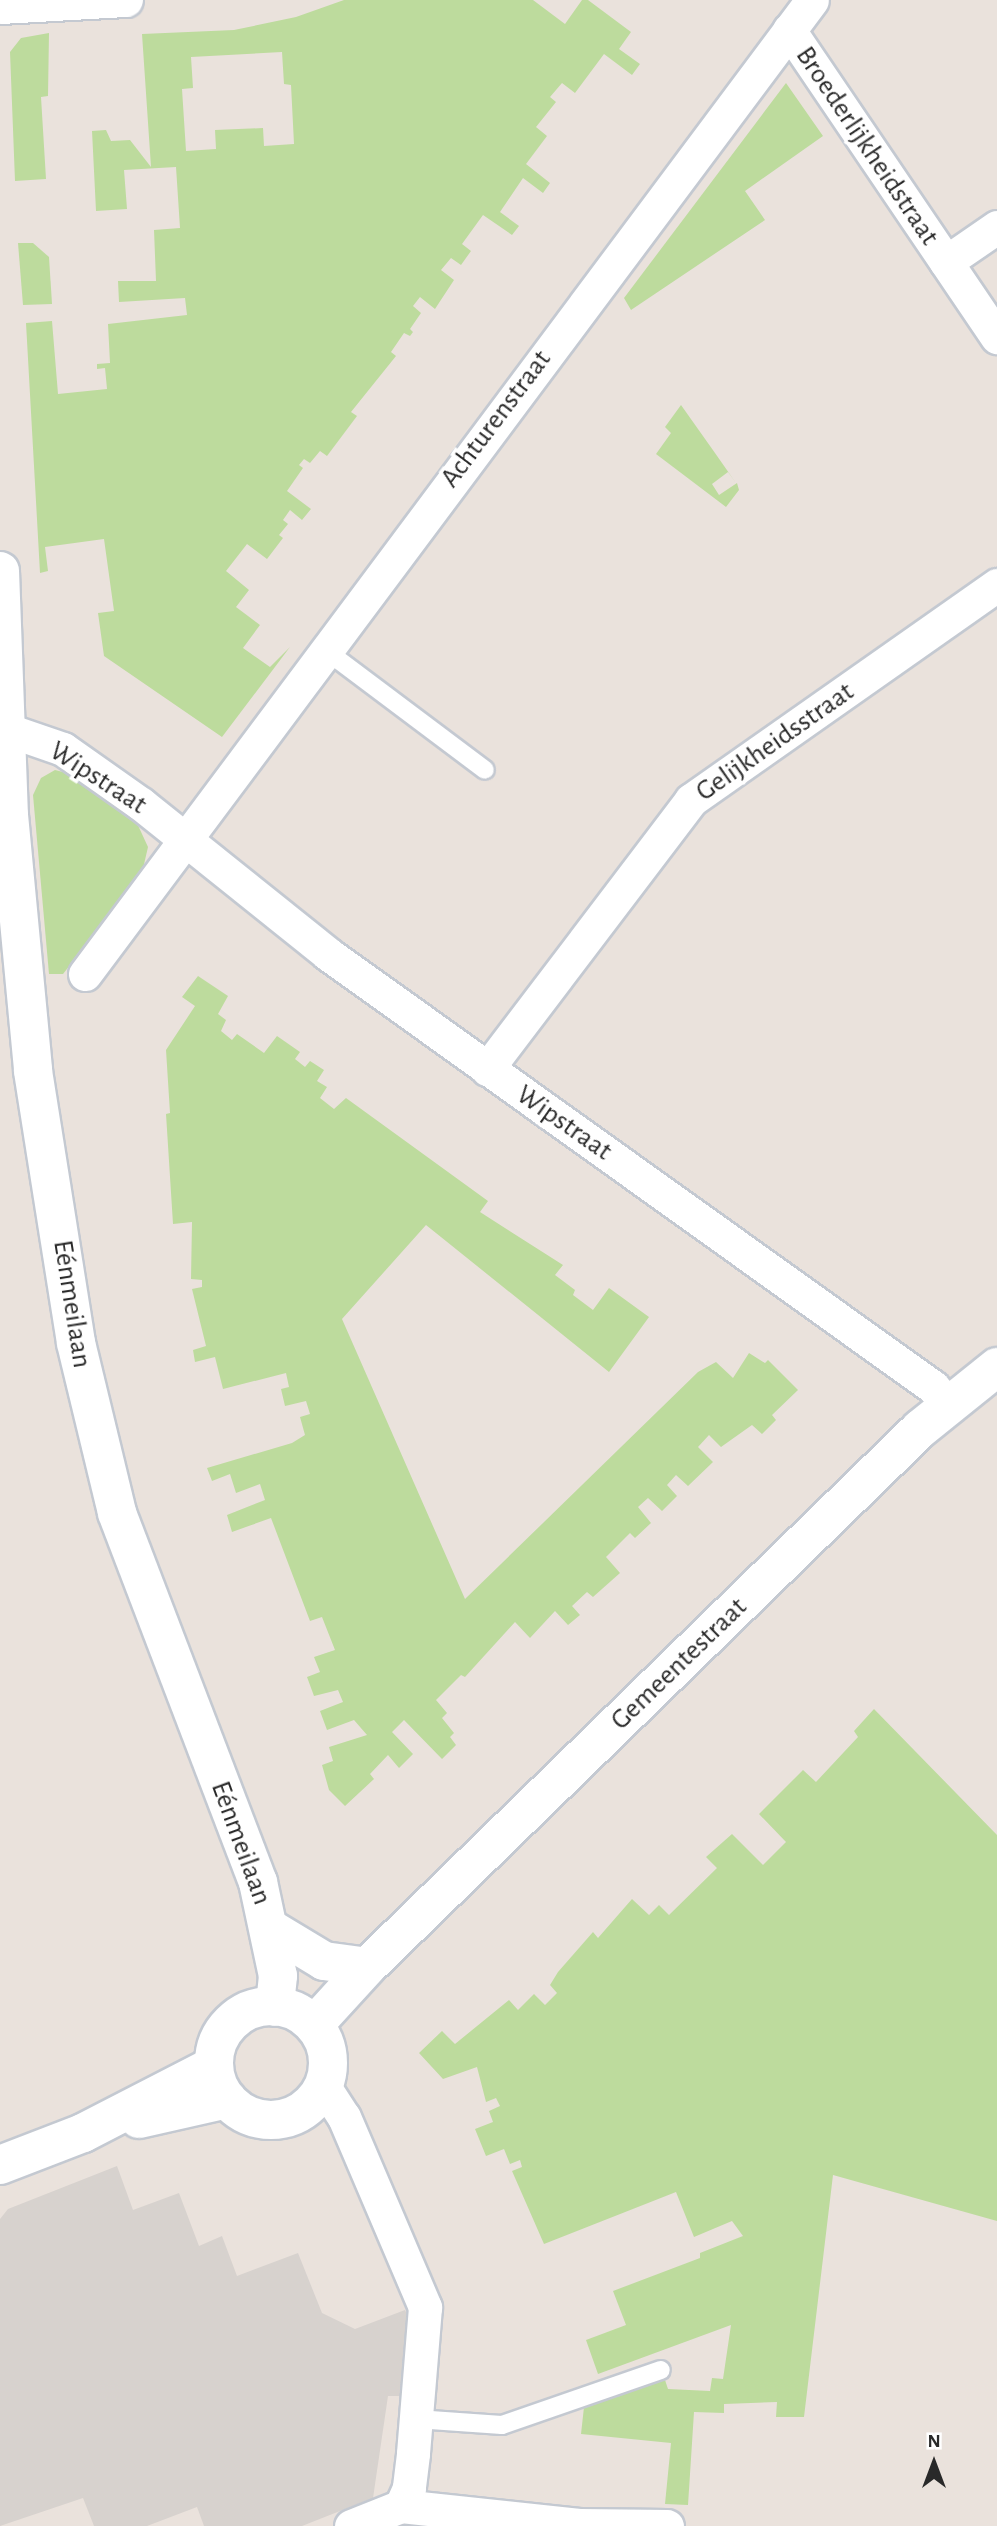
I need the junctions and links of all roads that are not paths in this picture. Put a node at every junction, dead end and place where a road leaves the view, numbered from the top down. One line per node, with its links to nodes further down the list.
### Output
1 (125, 0): 3 (street)
2 (812, 0): 4 (street, Achturenstraat)
3 (0, 7)
4 (789, 30): 6 (street, Broederlijkheidstraat); 11 (street, Achturenstraat)
5 (997, 227): 6 (street)
6 (946, 262): 7 (street, Broederlijkheidstraat)
7 (986, 296): 8 (street, Broederlijkheidstraat)
8 (997, 337)
9 (0, 572): 12 (street, Eénmeilaan)
10 (997, 585): 16 (street, Gelijkheidsstraat)
11 (324, 649): 13 (lane); 14 (street, Achturenstraat)
12 (5, 729): 14 (street, Wipstraat); 19 (street, Eénmeilaan)
13 (485, 770)
14 (183, 839): 15 (street); 16 (street, Wipstraat)
15 (85, 974)
16 (486, 1069): 18 (street, Wipstraat)
17 (997, 1367): 18 (street, Gemeentestraat)
18 (947, 1403): 20 (street, Gemeentestraat)
19 (271, 1929): 20 (street); 21 (street, Eénmeilaan)
20 (367, 1967): 22 (street, Gemeentestraat)
21 (275, 2007): 22 (street); 23 (street)
22 (314, 2025): 24 (street)
23 (220, 2083): 24 (street); 25 (street)
24 (323, 2085): 27 (street)
25 (0, 2165)
26 (661, 2370): 27 (lane)
27 (416, 2419): 28 (street)
28 (401, 2506): 29 (street); 30 (street)
29 (351, 2526)
30 (667, 2526)

